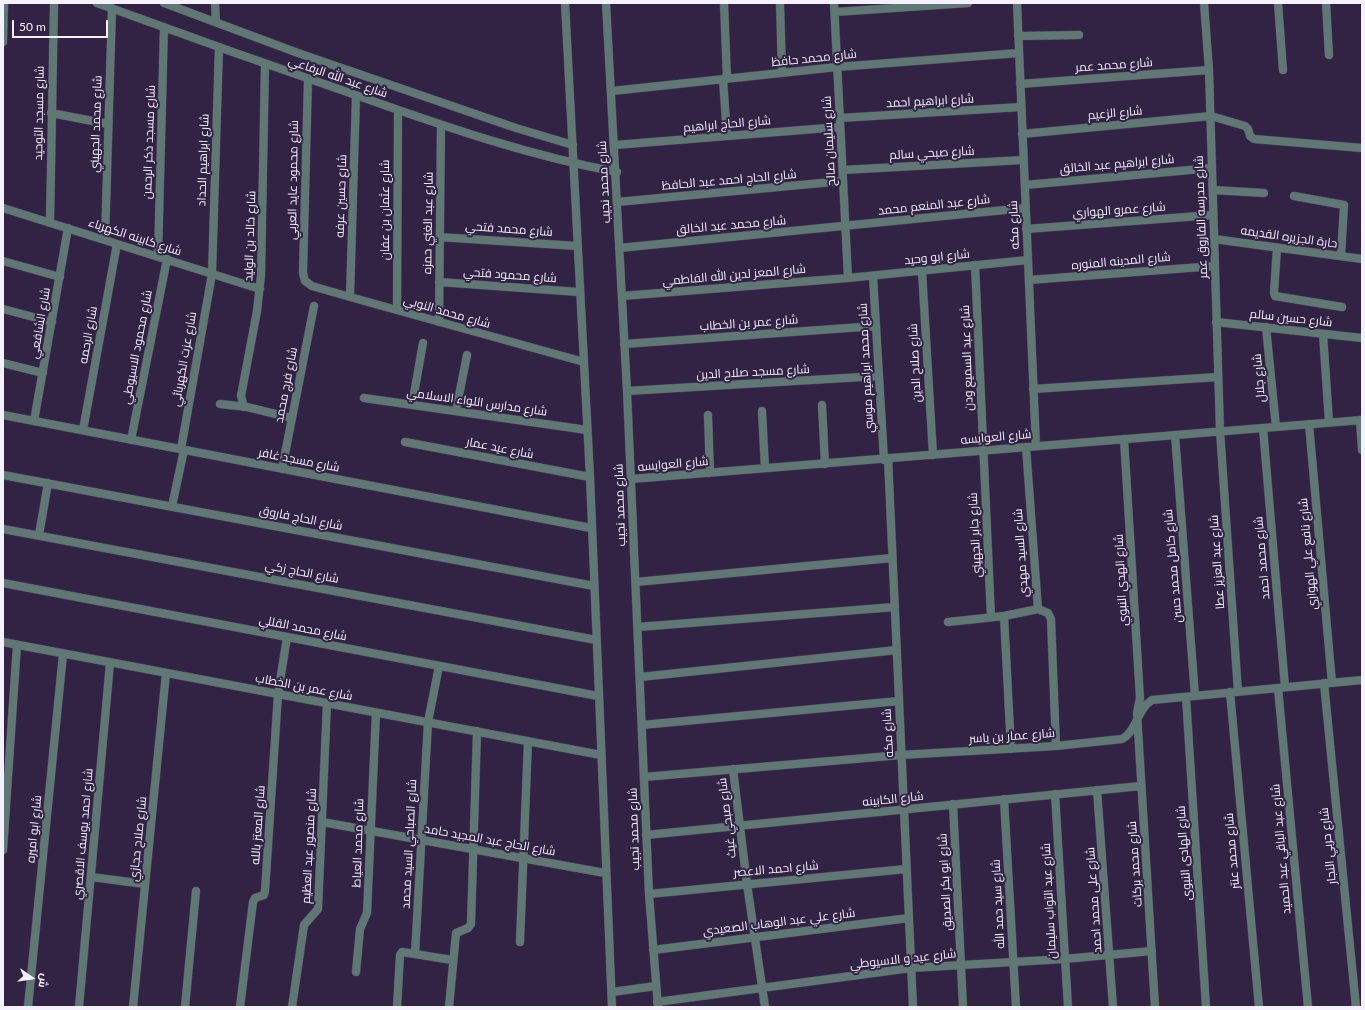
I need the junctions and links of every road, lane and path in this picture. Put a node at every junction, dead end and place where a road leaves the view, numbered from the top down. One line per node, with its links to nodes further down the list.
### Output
1 (4, 3): 21 (street)
2 (54, 3): 37 (street, شارع مسجد التوحيد)
3 (97, 3): 16 (street, شارع عبد الله الرفاعي)
4 (164, 3): 17 (street, شارع عبد الله الرفاعي)
5 (215, 3): 17 (street)
6 (565, 3): 45 (street)
7 (606, 3): 33 (street, شارع محمد نجيب)
8 (724, 3): 31 (street)
9 (780, 3): 29 (street)
10 (968, 3): 15 (street)
11 (1017, 3): 20 (street, شارع مكه)
12 (1204, 3): 27 (street, شارع مدرسه الفاروق عمر)
13 (1278, 3): 28 (street)
14 (1326, 3): 24 (street)
15 (835, 7): 26 (street, شارع سليمان صالح)
16 (112, 8): 18 (street, شارع عبد الله الرفاعي); 40 (street, شارع محمد الجهيني)
17 (216, 22): 45 (street, شارع عبد الله الرفاعي)
18 (164, 27): 22 (street, شارع عبد الله الرفاعي); 74 (street, شارع مسجد ذكر الرحمن)
19 (1079, 35): 20 (street)
20 (1018, 36): 23 (street, شارع مكه)
21 (3, 42)
22 (219, 47): 25 (street, شارع عبد الله الرفاعي); 82 (street, شارع ابراهيم الحداد)
23 (1019, 53): 26 (street, شارع محمد حافظ); 32 (street, شارع مكه)
24 (1329, 55)
25 (265, 64): 30 (street, شارع عبد الله الرفاعي); 89 (street, شارع خالد بن الوليد)
26 (838, 67): 29 (street, شارع محمد حافظ); 39 (street, شارع سليمان صالح)
27 (1209, 70): 32 (street, شارع محمد عمر); 38 (street, شارع مدرسه الفاروق عمر)
28 (1283, 70)
29 (782, 73): 31 (street, شارع محمد حافظ)
30 (308, 79): 34 (street, شارع عبد الله الرفاعي); 87 (street, شارع محمود عايد العربي)
31 (725, 79): 33 (street, شارع محمد حافظ); 44 (street)
32 (1020, 84): 35 (street, شارع مكه)
33 (612, 91): 46 (street, شارع محمد نجيب)
34 (356, 96): 36 (street, شارع عبد الله الرفاعي); 92 (street, شارع حسين عرفه)
35 (1021, 107): 39 (street, شارع ابراهيم احمد); 43 (street, شارع مكه)
36 (398, 110): 41 (street, شارع عبد الله الرفاعي); 96 (street, شارع عثمان بن عفان)
37 (51, 113): 40 (street); 62 (street, شارع مسجد التوحيد)
38 (1211, 116): 43 (street, شارع الزعيم); 47 (street); 50 (street, شارع مدرسه الفاروق عمر)
39 (840, 118): 42 (street, شارع سليمان صالح)
40 (108, 124): 68 (street, شارع محمد الجهيني)
41 (441, 125): 49 (street, شارع عبد الله الرفاعي); 66 (street, شارع عبد الغني حمزه)
42 (840, 127): 44 (street, شارع الحاج ابراهيم); 51 (street, شارع سليمان صالح)
43 (1022, 134): 48 (street, شارع مكه)
44 (726, 136): 46 (street, شارع الحاج ابراهيم)
45 (573, 145): 49 (street)
46 (615, 145): 52 (street, شارع محمد نجيب)
47 (1362, 148)
48 (1024, 160): 51 (street, شارع صبحي سالم); 54 (street, شارع مكه)
49 (574, 164): 52 (street, شارع عبد الله الرفاعي); 70 (street)
50 (1212, 168): 54 (street, شارع ابراهيم عبد الخالق); 55 (street, شارع مدرسه الفاروق عمر)
51 (843, 170): 53 (street, شارع سليمان صالح)
52 (617, 172): 58 (street, شارع محمد نجيب)
53 (843, 181): 58 (street, شارع الحاج احمد عبد الحافظ); 63 (street, شارع سليمان صالح)
54 (1024, 185): 60 (street, شارع مكه)
55 (1212, 190): 56 (street); 61 (street, شارع مدرسه الفاروق عمر)
56 (1264, 193)
57 (1294, 196): 73 (street)
58 (617, 202): 71 (street, شارع محمد نجيب)
59 (3, 208): 62 (street, شارع كابينه الكهرباء)
60 (1026, 208): 63 (street, شارع عبد المنعم محمد); 65 (street, شارع مكه)
61 (1213, 215): 65 (street, شارع عمرو الهواري); 67 (street, شارع مدرسه الفاروق عمر)
62 (50, 223): 64 (street, شارع كابينه الكهرباء)
63 (845, 227): 71 (street, شارع محمد عبد الخالق); 85 (street, شارع سليمان صالح)
64 (68, 228): 68 (street, شارع كابينه الكهرباء); 84 (street, شارع الشافعي)
65 (1026, 229): 77 (street, شارع مكه)
66 (440, 236): 70 (street, شارع محمد فتحي); 88 (street, شارع عبد الغني حمزه)
67 (1214, 239): 72 (street, حارة الجزيره القديمه); 80 (street, شارع مدرسه الفاروق عمر)
68 (105, 240): 69 (street, شارع كابينه الكهرباء)
69 (117, 244): 74 (street, شارع كابينه الكهرباء); 130 (street, شارع الرحمه)
70 (577, 246): 90 (street)
71 (619, 248): 91 (street, شارع محمد نجيب)
72 (1277, 248): 73 (street, حارة الجزيره القديمه); 94 (street)
73 (1341, 256): 76 (street, حارة الجزيره القديمه)
74 (158, 257): 75 (street, شارع كابينه الكهرباء)
75 (167, 259): 82 (street, شارع كابينه الكهرباء); 135 (street, شارع محمود الاسيوطي)
76 (1362, 259)
77 (1028, 260): 79 (street, شارع ابو وحيد); 86 (street, شارع مكه)
78 (3, 261): 84 (street)
79 (975, 265): 81 (street, شارع ابو وحيد); 141 (street, شارع عبد السميع ودن)
80 (1215, 266): 86 (street, شارع المدينه المنوره); 99 (street, شارع مدرسه الفاروق عمر)
81 (922, 271): 83 (street, شارع ابو وحيد); 142 (street, شارع صلاح الدين)
82 (212, 274): 89 (street, شارع كابينه الكهرباء); 139 (street, شارع عزت الكهربائي)
83 (873, 276): 85 (street, شارع ابو وحيد); 100 (street, شارع محمد ابراهيم موسي)
84 (60, 277): 97 (street, شارع الشافعي)
85 (848, 278): 91 (street, شارع المعز لدين الله الفاطمي)
86 (1028, 280): 112 (street, شارع مكه)
87 (305, 281): 92 (street, شارع محمد النوبي)
88 (439, 282): 90 (street, شارع محمود فتحي); 98 (street, شارع عبد الغني حمزه)
89 (260, 289): 118 (street, شارع خالد بن الوليد)
90 (579, 292): 107 (street)
91 (622, 296): 105 (street, شارع محمد نجيب)
92 (350, 297): 96 (street, شارع محمد النوبي)
93 (314, 306): 123 (street, شارع فرج محمد)
94 (1342, 307)
95 (3, 309): 97 (street)
96 (397, 310): 98 (street, شارع محمد النوبي)
97 (52, 322): 109 (street, شارع الشافعي)
98 (439, 322): 107 (street, شارع محمد النوبي)
99 (1216, 322): 101 (street, شارع حسين سالم); 111 (street, شارع مدرسه الفاروق عمر)
100 (876, 326): 105 (street, شارع عمر بن الخطاب); 110 (street, شارع محمد ابراهيم موسي)
101 (1266, 327): 102 (street, شارع حسين سالم); 128 (street, شارع جلال)
102 (1323, 334): 103 (street, شارع حسين سالم); 126 (street)
103 (1362, 338)
104 (423, 343): 116 (street)
105 (624, 344): 113 (street, شارع محمد نجيب)
106 (467, 355): 119 (street)
107 (584, 362): 131 (street)
108 (3, 364): 109 (street)
109 (43, 373): 125 (street, شارع الشافعي)
110 (879, 376): 113 (street, شارع مسجد صلاح الدين); 143 (street, شارع محمد ابراهيم موسي)
111 (1218, 376): 112 (street); 132 (street, شارع مدرسه الفاروق عمر)
112 (1033, 389): 137 (street, شارع مكه)
113 (628, 391): 150 (street, شارع محمد نجيب)
114 (364, 398): 116 (street, شارع مدارس اللواء الاسلامي)
115 (220, 404): 118 (street)
116 (412, 404): 119 (street, شارع مدارس اللواء الاسلامي)
117 (822, 405): 144 (street)
118 (244, 407): 123 (street)
119 (456, 411): 131 (street, شارع مدارس اللواء الاسلامي)
120 (762, 411): 145 (street)
121 (3, 415): 125 (street, شارع مسجد غافر)
122 (708, 415): 147 (street)
123 (292, 418): 146 (street, شارع فرج محمد)
124 (1361, 420): 126 (street, شارع العوايسه); 140 (street)
125 (34, 421): 130 (street, شارع مسجد غافر)
126 (1329, 422): 127 (street, شارع العوايسه)
127 (1309, 424): 128 (street, شارع العوايسه); 177 (street, شارع نافع علي الهواري)
128 (1276, 427): 129 (street, شارع العوايسه)
129 (1263, 428): 132 (street, شارع العوايسه); 178 (street, شارع محمد احمد)
130 (83, 430): 135 (street, شارع مسجد غافر)
131 (587, 430): 149 (street)
132 (1220, 431): 133 (street, شارع العوايسه); 179 (street, شارع عبد العزيز عطا)
133 (1175, 435): 134 (street, شارع العوايسه); 182 (street, شارع كامل محمد حسن)
134 (1124, 439): 137 (street, شارع العوايسه); 187 (street, شارع الهدي النبوي)
135 (131, 440): 139 (street, شارع مسجد غافر)
136 (405, 442): 149 (street, شارع عيد عمار)
137 (1036, 446): 138 (street, شارع العوايسه)
138 (1026, 447): 141 (street, شارع العوايسه); 161 (street, شارع السيد مهدي)
139 (182, 450): 146 (street, شارع مسجد غافر); 152 (street, شارع عزت الكهربائي)
140 (1362, 450)
141 (983, 451): 142 (street, شارع العوايسه); 163 (street, شارع جابر الجهيني)
142 (933, 455): 143 (street, شارع العوايسه)
143 (886, 459): 144 (street, شارع العوايسه); 156 (street, شارع مكه)
144 (825, 464): 145 (street, شارع العوايسه)
145 (766, 468): 147 (street, شارع العوايسه)
146 (282, 469): 153 (street, شارع مسجد غافر)
147 (710, 473): 150 (street, شارع العوايسه)
148 (3, 475): 151 (street, شارع الحاج فاروق)
149 (590, 477): 153 (street)
150 (631, 479): 157 (street, شارع محمد نجيب)
151 (48, 483): 152 (street, شارع الحاج فاروق); 155 (street)
152 (172, 506): 159 (street, شارع الحاج فاروق)
153 (591, 528): 159 (street)
154 (3, 529): 155 (street, شارع الحاج زكي)
155 (39, 535): 167 (street, شارع الحاج زكي)
156 (892, 558): 157 (street); 160 (street, شارع مكه)
157 (636, 582): 165 (street, شارع محمد نجيب)
158 (3, 583): 166 (street, شارع محمد القللي)
159 (594, 586): 167 (street)
160 (895, 607): 165 (street); 170 (street, شارع مكه)
161 (1038, 609): 162 (street); 192 (street, شارع السيد مهدي)
162 (1004, 616): 163 (street); 193 (street)
163 (992, 617): 164 (street)
164 (948, 622)
165 (638, 627): 175 (street, شارع محمد نجيب)
166 (287, 637): 173 (street, شارع محمد القللي); 180 (street, شارع المعتز بالله)
167 (596, 640): 181 (street)
168 (3, 642): 169 (street, شارع عمر بن الخطاب)
169 (17, 645): 171 (street, شارع عمر بن الخطاب); 210 (street)
170 (896, 650): 175 (street); 184 (street, شارع مكه)
171 (63, 654): 172 (street, شارع عمر بن الخطاب); 236 (street, شارع ابو اميره)
172 (110, 663): 174 (street, شارع عمر بن الخطاب); 214 (street, شارع احمد يوسف الاقصري)
173 (439, 666): 181 (street, شارع محمد القللي); 188 (street, شارع الصباحي السيد محمد)
174 (166, 673): 180 (street, شارع عمر بن الخطاب); 215 (street, شارع صلاح حجازي)
175 (640, 677): 189 (street, شارع محمد نجيب)
176 (1362, 680): 177 (street, شارع عمار بن ياسر)
177 (1328, 683): 178 (street, شارع عمار بن ياسر); 255 (street, شارع حربي النجار)
178 (1281, 688): 179 (street, شارع عمار بن ياسر); 254 (street, شارع عبد الباقي عبد الحميد)
179 (1234, 692): 182 (street, شارع عمار بن ياسر); 253 (street, شارع محمد عنتر)
180 (278, 694): 185 (street, شارع عمر بن الخطاب); 240 (street, شارع المعتز بالله)
181 (598, 696): 194 (street)
182 (1196, 696): 183 (street, شارع عمار بن ياسر)
183 (1186, 697): 187 (street, شارع عمار بن ياسر); 252 (street, شارع الهادى النبوى)
184 (899, 701): 189 (street); 195 (street, شارع مكه)
185 (327, 703): 186 (street, شارع عمر بن الخطاب); 204 (street, شارع منصور عبد العظيم)
186 (376, 713): 188 (street, شارع عمر بن الخطاب); 206 (street, شارع محمد العياط)
187 (1137, 720): 192 (street, شارع عمار بن ياسر); 198 (street, شارع محمد بركات)
188 (428, 722): 190 (street, شارع عمر بن الخطاب); 208 (street, شارع الصباحي السيد محمد)
189 (642, 725): 197 (street, شارع محمد نجيب)
190 (477, 731): 191 (street, شارع عمر بن الخطاب); 209 (street)
191 (528, 741): 194 (street, شارع عمر بن الخطاب); 211 (street)
192 (1056, 746): 193 (street, شارع عمار بن ياسر)
193 (1011, 749): 195 (street, شارع عمار بن ياسر)
194 (600, 755): 213 (street)
195 (901, 755): 196 (street, شارع عمار بن ياسر); 203 (street, شارع مكه)
196 (733, 770): 197 (street, شارع عمار بن ياسر); 205 (street, شارع صبحي غيث)
197 (644, 777): 207 (street, شارع محمد نجيب)
198 (1142, 786): 199 (street, شارع الكابينه); 223 (street, شارع محمد بركات)
199 (1097, 790): 200 (street, شارع الكابينه); 225 (street, شارع على محمد احمد)
200 (1055, 794): 201 (street, شارع الكابينه); 226 (street, شارع عبد التواب سليمان)
201 (1004, 799): 202 (street, شارع الكابينه); 228 (street, شارع سيد حمد الله)
202 (953, 804): 203 (street, شارع الكابينه); 229 (street, شارع ابو بكر الصديق)
203 (904, 810): 205 (street, شارع الكابينه); 212 (street, شارع مكه)
204 (322, 822): 206 (street, شارع الحاج عبد المجيد حامد); 241 (street, شارع منصور عبد العظيم)
205 (740, 826): 207 (street, شارع الكابينه); 216 (street, شارع صبحي غيث)
206 (370, 831): 208 (street, شارع الحاج عبد المجيد حامد); 231 (street, شارع محمد العياط)
207 (646, 835): 218 (street, شارع محمد نجيب)
208 (421, 840): 209 (street, شارع الحاج عبد المجيد حامد); 224 (street, شارع الصباحي السيد محمد)
209 (473, 849): 211 (street, شارع الحاج عبد المجيد حامد); 227 (street)
210 (3, 850)
211 (523, 858): 213 (street, شارع الحاج عبد المجيد حامد); 221 (street)
212 (906, 869): 216 (street, شارع احمد الاعصر); 219 (street, شارع مكه)
213 (606, 873): 234 (street)
214 (91, 877): 215 (street); 237 (street, شارع احمد يوسف الاقصري)
215 (145, 884): 238 (street, شارع صلاح حجازي)
216 (747, 884): 218 (street, شارع احمد الاعصر); 220 (street, شارع صبحي غيث)
217 (196, 891): 239 (street)
218 (648, 894): 222 (street, شارع محمد نجيب)
219 (909, 918): 220 (street, شارع علي عبد الوهاب الصعيدي); 230 (street, شارع مكه)
220 (755, 937): 222 (street, شارع علي عبد الوهاب الصعيدي); 233 (street, شارع صبحي غيث)
221 (520, 942)
222 (653, 950): 232 (street, شارع محمد نجيب)
223 (1152, 951): 225 (street, شارع عيد و الاسيوطي); 251 (street, شارع محمد بركات)
224 (415, 954): 227 (street); 242 (street)
225 (1110, 955): 226 (street, شارع عيد و الاسيوطي); 250 (street, شارع على محمد احمد)
226 (1064, 959): 228 (street, شارع عيد و الاسيوطي); 249 (street, شارع عبد التواب سليمان)
227 (452, 960): 243 (street)
228 (1013, 962): 229 (street, شارع عيد و الاسيوطي); 248 (street, شارع سيد حمد الله)
229 (961, 965): 230 (street, شارع عيد و الاسيوطي); 247 (street, شارع ابو بكر الصديق)
230 (911, 968): 233 (street, شارع عيد و الاسيوطي); 246 (street, شارع مكه)
231 (356, 972)
232 (656, 986): 234 (street); 235 (street, شارع محمد نجيب)
233 (762, 988): 235 (street, شارع عيد و الاسيوطي); 245 (street, شارع صبحي غيث)
234 (612, 992): 244 (street)
235 (657, 1005)
236 (28, 1007)
237 (79, 1007)
238 (133, 1007)
239 (185, 1007)
240 (240, 1007)
241 (292, 1007)
242 (397, 1007)
243 (449, 1007)
244 (612, 1007)
245 (765, 1007)
246 (913, 1007)
247 (963, 1007)
248 (1016, 1007)
249 (1068, 1007)
250 (1113, 1007)
251 (1155, 1007)
252 (1206, 1007)
253 (1259, 1007)
254 (1308, 1007)
255 (1356, 1007)

